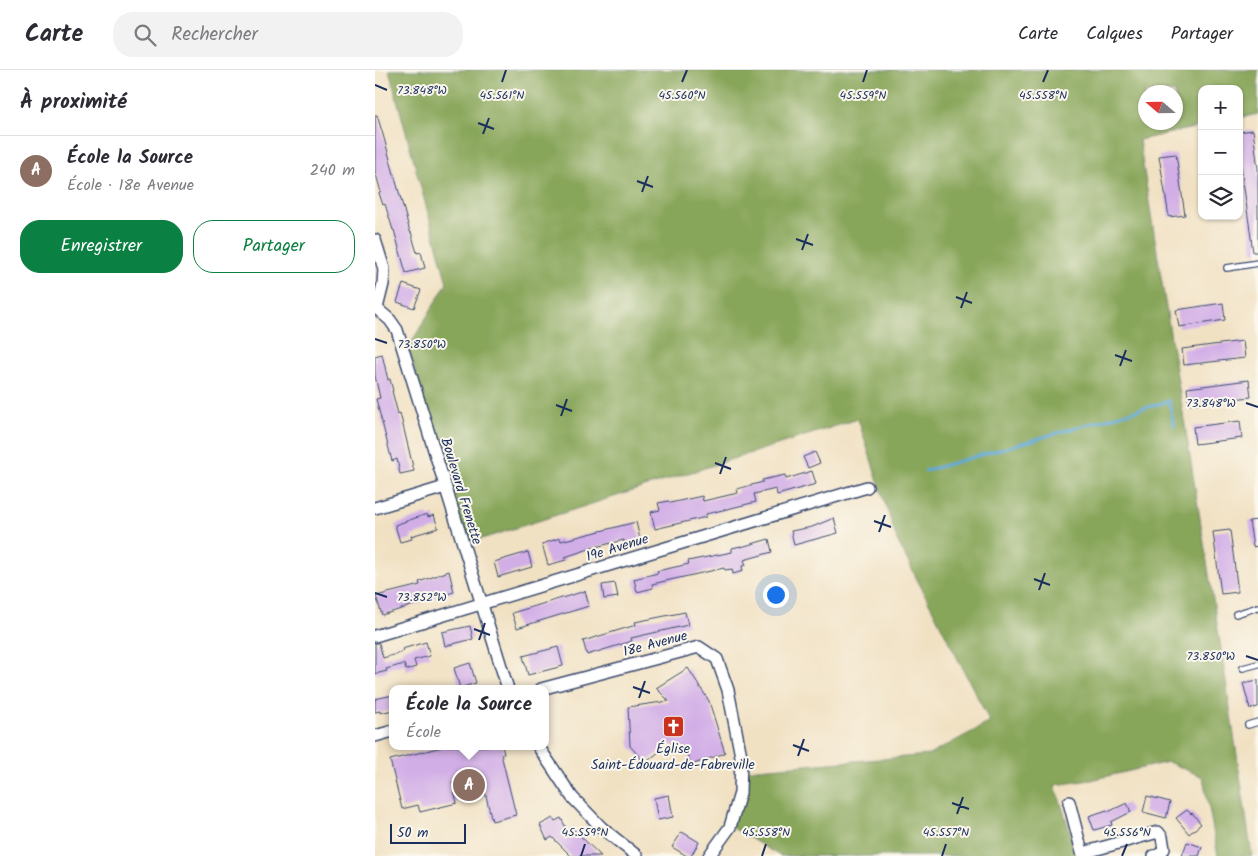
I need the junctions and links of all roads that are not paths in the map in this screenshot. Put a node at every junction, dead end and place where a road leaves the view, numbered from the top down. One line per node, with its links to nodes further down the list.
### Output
1 (375, 240): 4 (street)
2 (1258, 263): 3 (lane)
3 (1227, 268)
4 (376, 308): 5 (street, Boulevard Frenette)
5 (445, 487): 7 (street); 8 (street, Boulevard Frenette)
6 (867, 487): 8 (street, 19e Avenue)
7 (375, 508)
8 (482, 604): 11 (street, 19e Avenue); 14 (street, Boulevard Frenette)
9 (1258, 607): 10 (lane)
10 (1236, 614)
11 (375, 636)
12 (1258, 664): 13 (lane)
13 (1243, 668)
14 (507, 685)
15 (549, 687): 24 (street, 18e Avenue)
16 (1258, 722): 17 (lane)
17 (1248, 725)
18 (389, 732): 19 (street)
19 (375, 736)
20 (541, 750): 23 (street)
21 (1069, 802): 22 (street)
22 (1083, 855): 25 (street)
23 (637, 856)
24 (709, 856)
25 (1154, 856)

